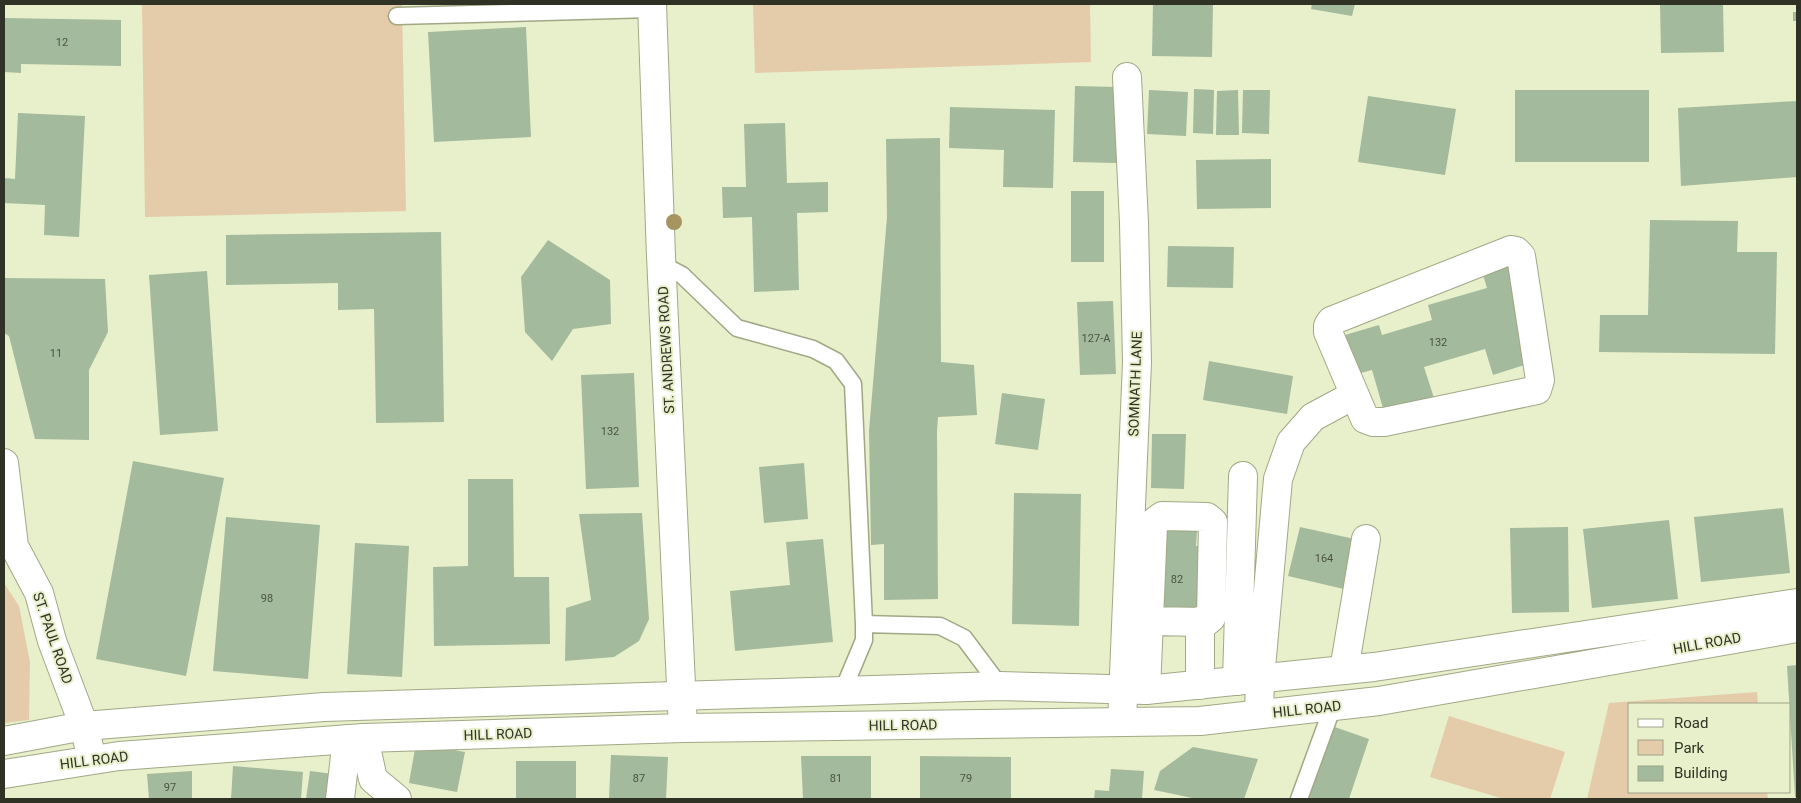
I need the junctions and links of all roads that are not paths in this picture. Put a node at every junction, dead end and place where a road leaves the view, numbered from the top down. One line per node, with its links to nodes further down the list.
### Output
1 (652, 6): 2 (lane); 4 (street, ST. ANDREWS ROAD)
2 (397, 16)
3 (1127, 77): 21 (street, SOMNATH LANE)
4 (661, 264): 13 (lane); 22 (street, ST. ANDREWS ROAD)
5 (1354, 395): 5 (street); 17 (street)
6 (4, 462): 9 (street, ST. PAUL ROAD)
7 (1243, 476): 17 (street)
8 (1366, 539): 16 (street)
9 (9, 544): 27 (street, ST. PAUL ROAD)
10 (1797, 603): 15 (street, HILL ROAD)
11 (1149, 621): 12 (street); 12 (street); 21 (street)
12 (1200, 622): 18 (street)
13 (864, 624): 19 (lane); 20 (lane)
14 (1797, 628): 23 (street, HILL ROAD)
15 (1374, 667): 16 (street, HILL ROAD); 23 (street)
16 (1344, 670): 17 (street, HILL ROAD)
17 (1248, 680): 18 (street, HILL ROAD); 25 (street)
18 (1200, 684): 21 (street, HILL ROAD)
19 (1000, 686): 20 (street, HILL ROAD); 21 (street, HILL ROAD)
20 (843, 690): 22 (street, HILL ROAD)
21 (1134, 690): 26 (street)
22 (682, 696): 27 (street, HILL ROAD); 28 (street, ST. ANDREWS ROAD)
23 (1379, 701): 24 (street, HILL ROAD)
24 (1333, 706): 25 (street, HILL ROAD); 35 (lane)
25 (1259, 714): 26 (street, HILL ROAD)
26 (1122, 722): 28 (street, HILL ROAD)
27 (84, 726): 30 (street, HILL ROAD); 31 (street, ST. PAUL ROAD)
28 (683, 728): 29 (street, HILL ROAD)
29 (355, 739): 31 (street, HILL ROAD); 33 (street); 34 (street)
30 (4, 741)
31 (92, 759): 32 (street, HILL ROAD)
32 (4, 774)
33 (340, 799)
34 (397, 799)
35 (1299, 799)

